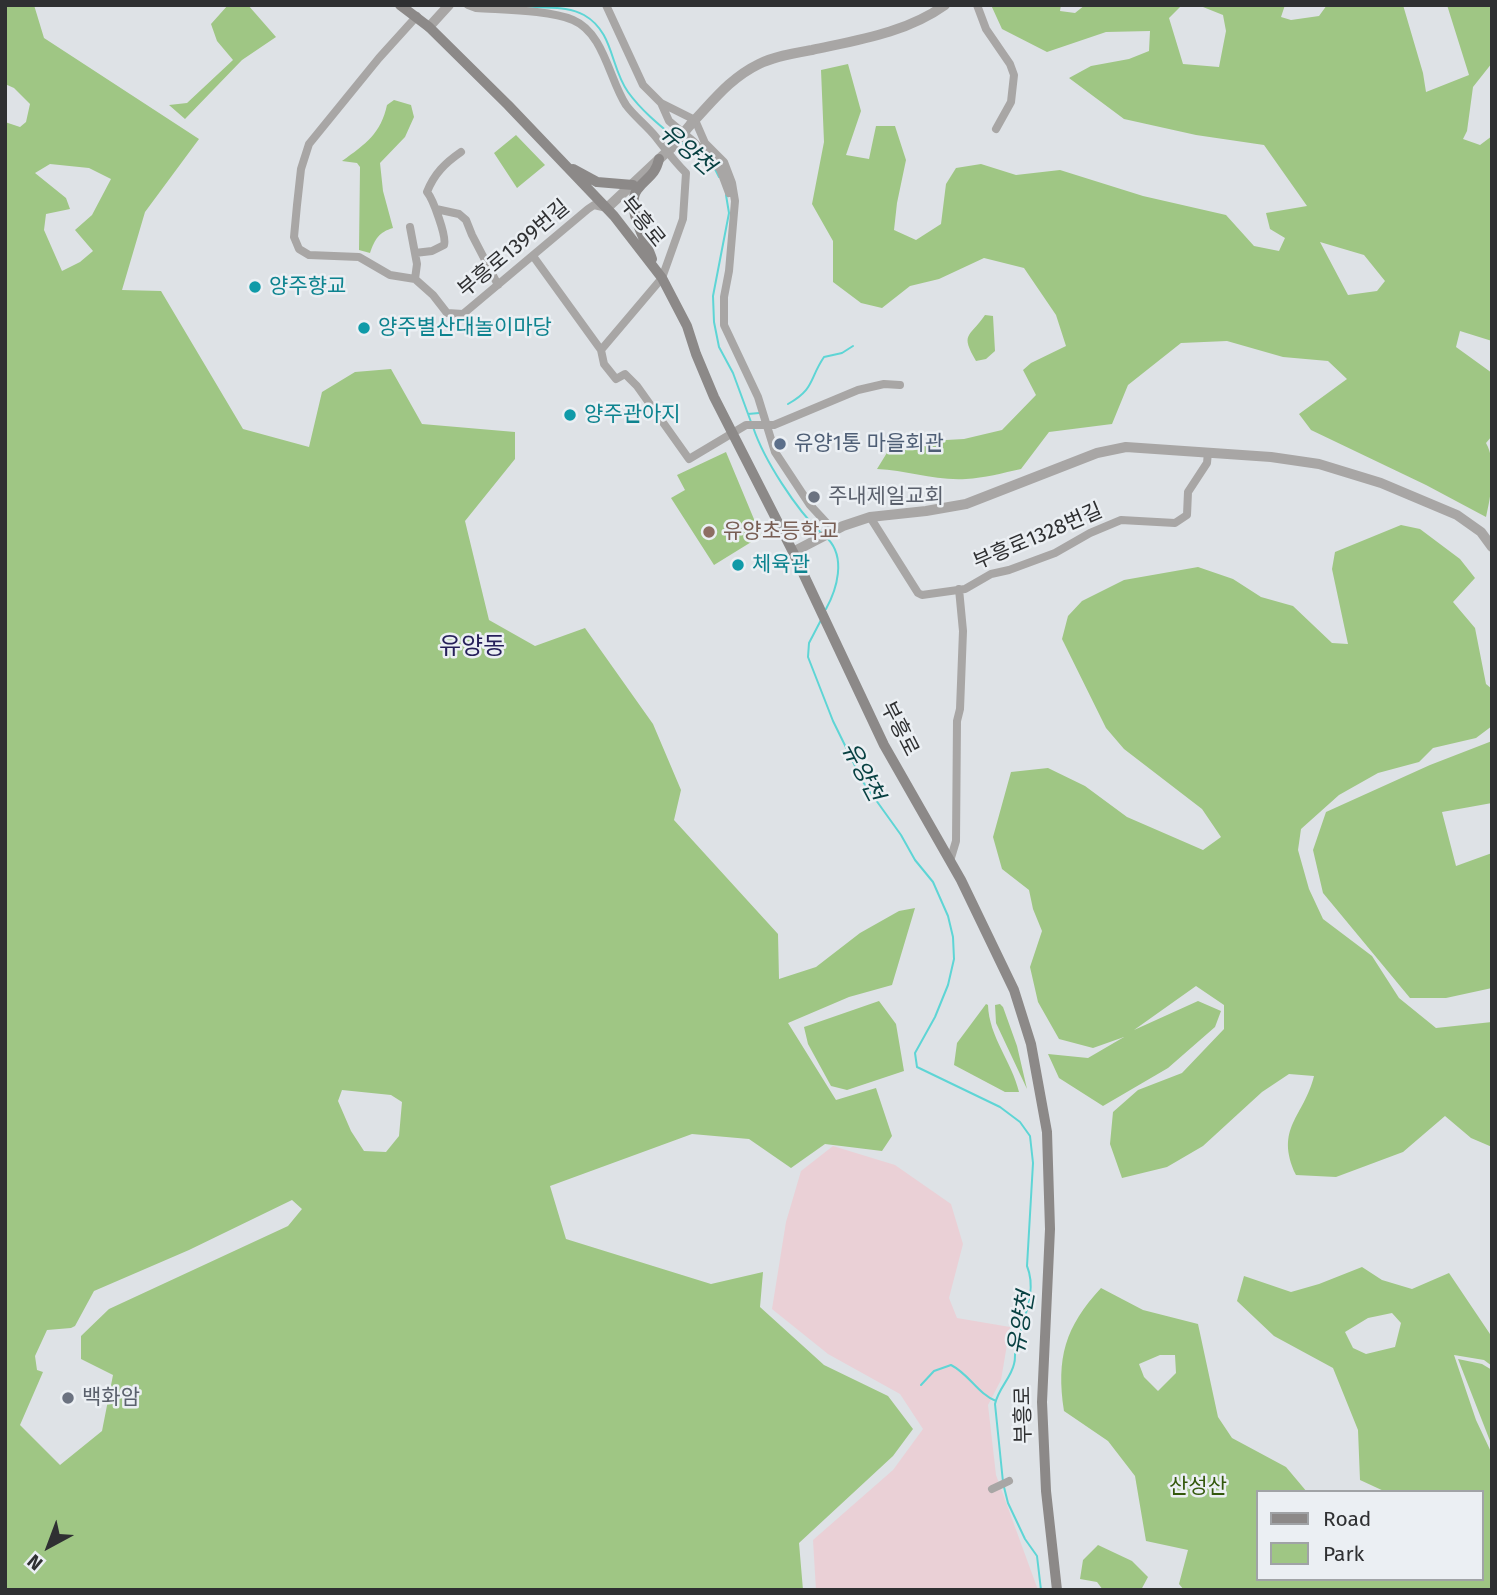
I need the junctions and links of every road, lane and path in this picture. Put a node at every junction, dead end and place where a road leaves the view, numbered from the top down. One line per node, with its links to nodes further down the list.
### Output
1 (400, 5): 7 (main road, 부흥로)
2 (449, 5): 8 (street)
3 (468, 5): 13 (street)
4 (606, 5): 9 (street)
5 (944, 5): 10 (street)
6 (977, 5): 11 (street)
7 (417, 16): 8 (main road, 부흥로); 23 (street)
8 (429, 27): 14 (main road, 부흥로)
9 (661, 103): 10 (street); 16 (street)
10 (693, 122): 13 (street, bridge); 16 (street)
11 (996, 129)
12 (461, 152): 18 (street)
13 (665, 153): 15 (street); 22 (street); 22 (main road)
14 (558, 159): 15 (main road); 17 (main road, 부흥로)
15 (633, 185): 17 (street)
16 (735, 204): 27 (street)
17 (607, 208): 21 (street, 부흥로1399번길); 22 (main road, 부흥로)
18 (436, 209): 20 (street); 24 (street)
19 (410, 227): 20 (street)
20 (415, 253): 23 (street)
21 (533, 256): 24 (street, 부흥로1399번길); 25 (street)
22 (658, 274): 25 (street); 28 (main road, 부흥로)
23 (415, 279): 24 (street, 부흥로1399번길)
24 (498, 285)
25 (601, 350): 28 (street)
26 (900, 385): 27 (street)
27 (764, 425): 28 (street); 31 (street)
28 (732, 434): 33 (main road, 부흥로)
29 (1208, 452): 30 (street); 32 (street); 34 (street, 부흥로1328번길)
30 (870, 517): 31 (street); 34 (street, 부흥로1328번길)
31 (832, 532): 33 (street)
32 (1492, 547)
33 (793, 552): 35 (main road, 부흥로)
34 (959, 589): 35 (street, 부흥로1328번길)
35 (950, 861): 38 (main road, 부흥로)
36 (1009, 1481): 37 (street)
37 (992, 1489)
38 (1057, 1590)

